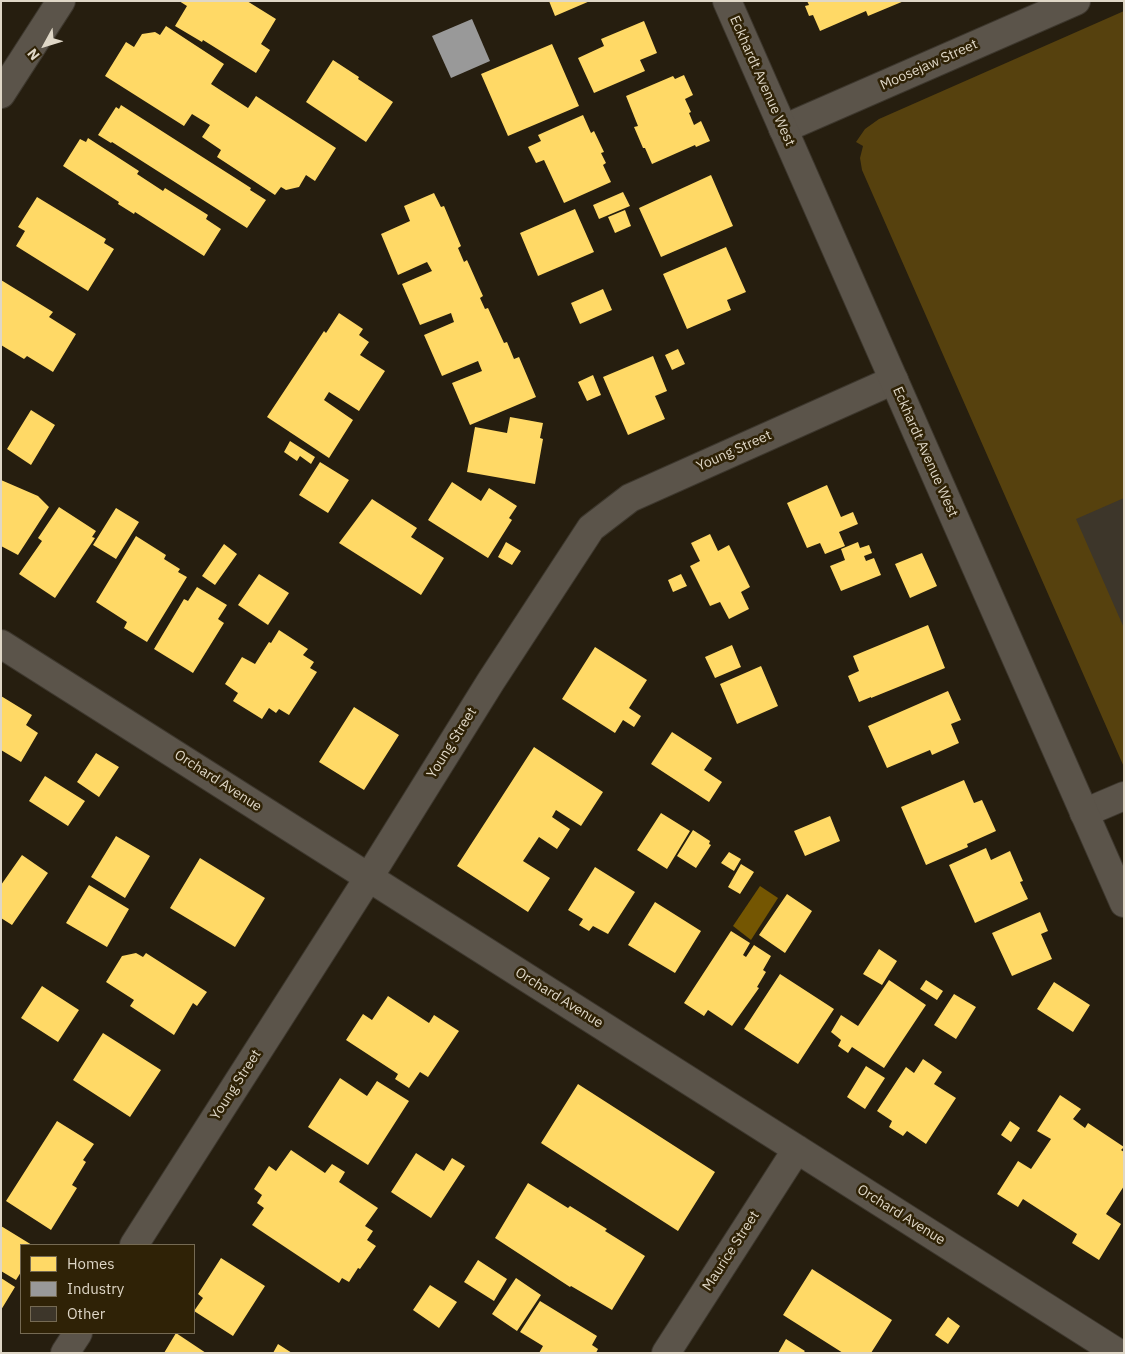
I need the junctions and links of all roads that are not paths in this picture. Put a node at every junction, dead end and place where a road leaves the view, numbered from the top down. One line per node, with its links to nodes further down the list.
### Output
1 (61, 1): 4 (street)
2 (727, 1): 5 (street, Eckhardt Avenue West)
3 (1076, 1): 5 (street, Moosejaw Street)
4 (1, 94)
5 (783, 129): 6 (street, Eckhardt Avenue West)
6 (894, 380): 9 (street, Eckhardt Avenue West); 10 (street, Young Street)
7 (1, 644): 10 (street, Orchard Avenue)
8 (1124, 796): 9 (street)
9 (1084, 813): 11 (street, Eckhardt Avenue West)
10 (369, 877): 12 (street, Orchard Avenue); 13 (street, Young Street)
11 (1124, 903)
12 (797, 1149): 16 (street, Maurice Street); 17 (street, Orchard Avenue)
13 (135, 1244)
14 (77, 1334): 15 (street)
15 (65, 1353)
16 (666, 1353)
17 (1118, 1353)

